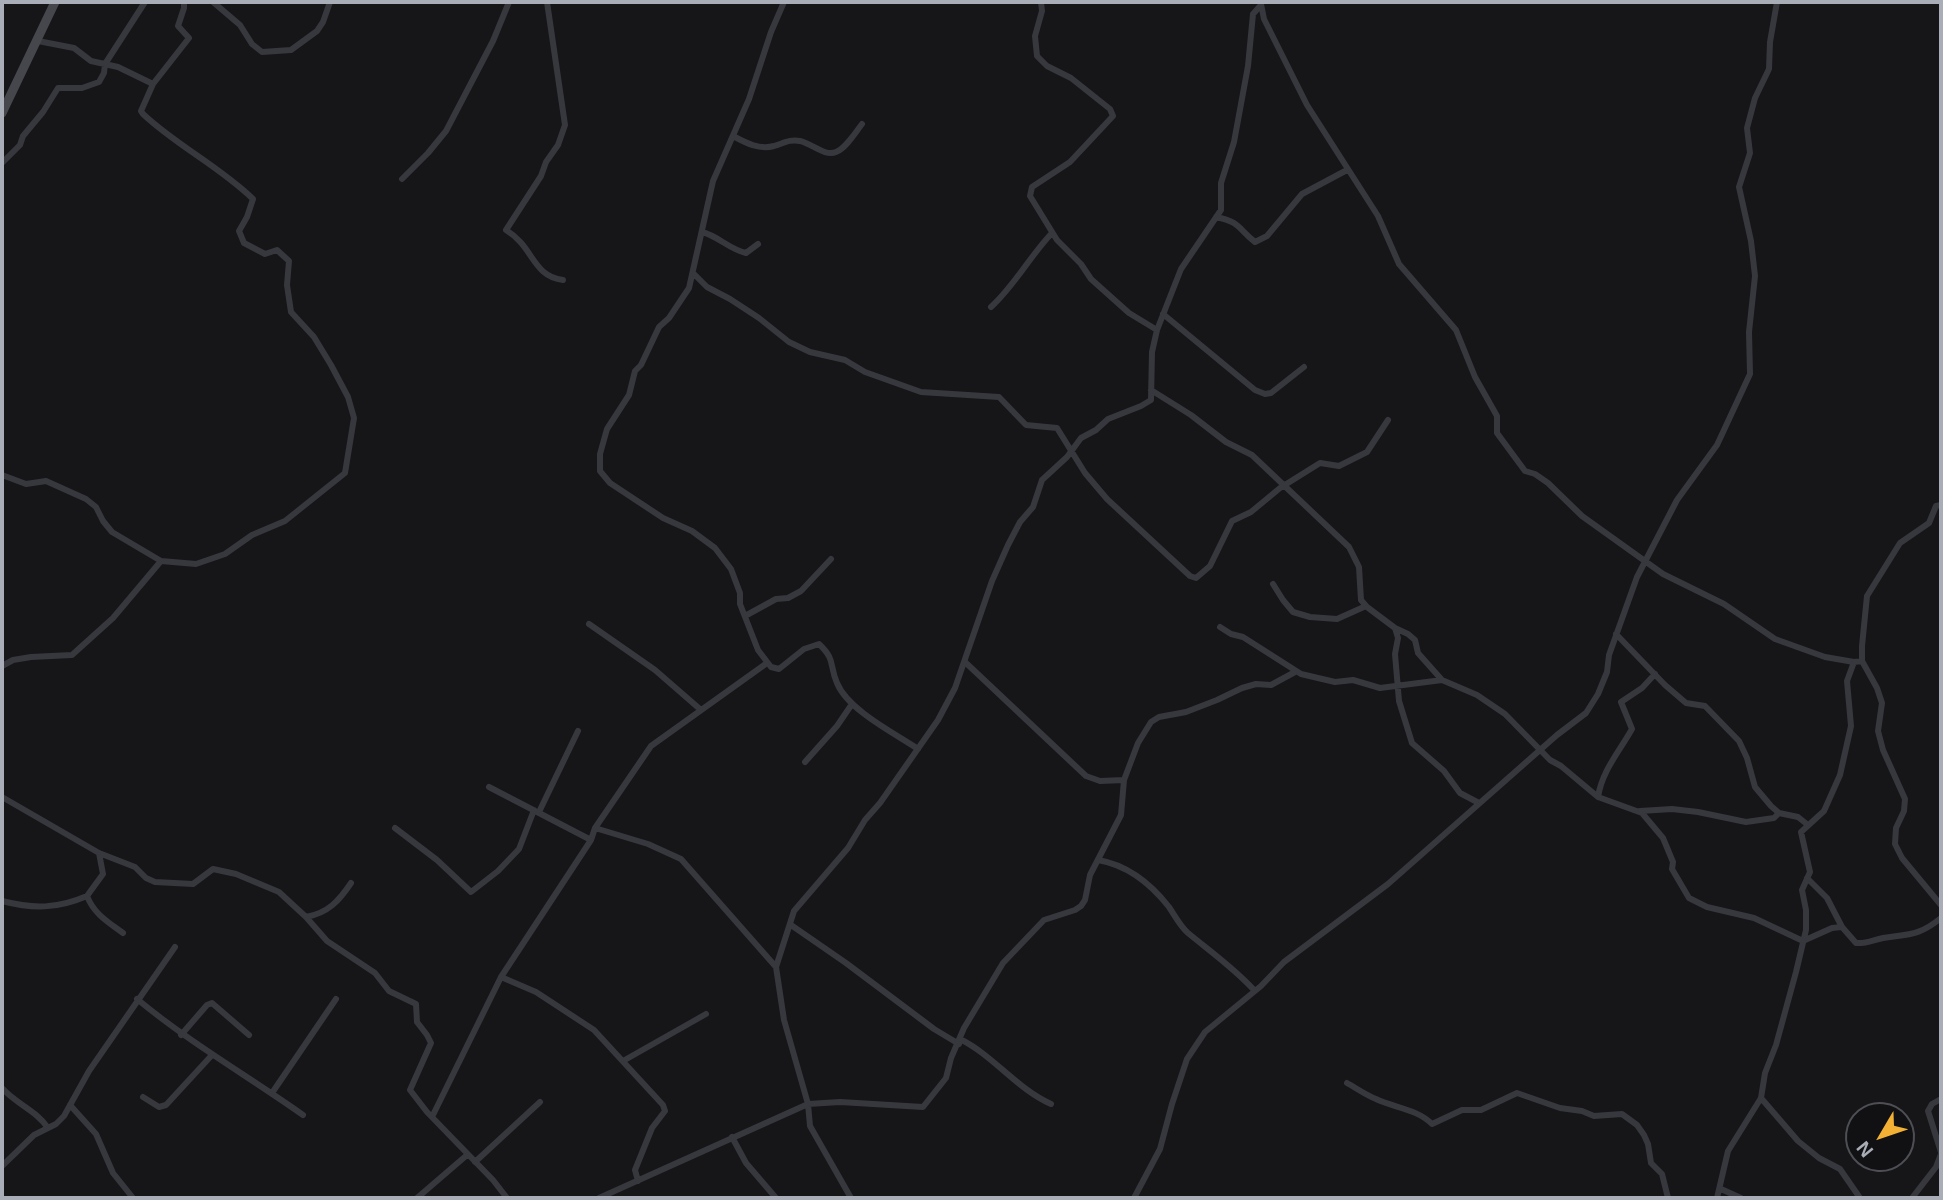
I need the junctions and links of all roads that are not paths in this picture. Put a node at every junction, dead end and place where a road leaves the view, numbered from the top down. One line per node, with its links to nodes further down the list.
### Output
1 (55, 2): 12 (main road)
2 (145, 2): 13 (street)
3 (184, 2): 14 (street)
4 (213, 2): 5 (street)
5 (330, 2)
6 (509, 2): 20 (street)
7 (547, 2): 26 (street)
8 (784, 2): 17 (street)
9 (1041, 2): 23 (street)
10 (1777, 2): 38 (street)
11 (1261, 3): 19 (street); 21 (street)
12 (38, 41): 13 (street); 15 (main road)
13 (105, 65): 14 (street); 18 (street)
14 (153, 84): 39 (street)
15 (2, 113)
16 (862, 124): 17 (street)
17 (733, 136): 22 (street)
18 (2, 163)
19 (1347, 170): 21 (street); 38 (street)
20 (402, 179)
21 (1216, 217): 28 (street)
22 (702, 232): 24 (street); 25 (street)
23 (1052, 233): 27 (street); 29 (street)
24 (758, 244)
25 (693, 273): 33 (street); 42 (street)
26 (563, 280)
27 (990, 307)
28 (1163, 314): 29 (street); 30 (street)
29 (1157, 330): 31 (street)
30 (1304, 367)
31 (1151, 390): 33 (street); 35 (street)
32 (1388, 420): 35 (street)
33 (1072, 450): 35 (street); 49 (street)
34 (2, 475): 39 (street)
35 (1283, 486): 41 (street)
36 (1941, 505): 48 (street)
37 (831, 559): 42 (street)
38 (1646, 559): 46 (street); 47 (street)
39 (161, 561): 52 (street)
40 (1273, 584): 41 (street)
41 (1366, 606): 45 (street)
42 (745, 616): 51 (street)
43 (589, 624): 59 (street)
44 (1220, 627): 53 (street)
45 (1395, 628): 56 (street); 57 (street)
46 (1616, 634): 54 (street); 62 (street)
47 (1843, 660): 50 (street); 55 (street)
48 (1862, 660): 50 (street); 82 (street)
49 (965, 662): 61 (street); 64 (street)
50 (1854, 662): 55 (street)
51 (767, 663): 58 (street); 59 (street)
52 (2, 666)
53 (1295, 672): 57 (street); 64 (street)
54 (1655, 674): 67 (street); 71 (street)
55 (1848, 675): 72 (street)
56 (1442, 680): 57 (street); 62 (street)
57 (1398, 685): 68 (street)
58 (852, 704): 61 (street); 63 (street)
59 (701, 709): 74 (street)
60 (578, 731): 69 (street)
61 (918, 749): 85 (street)
62 (1540, 751): 67 (street); 68 (street)
63 (805, 762)
64 (1124, 779): 77 (street)
65 (489, 787): 69 (street)
66 (2, 797): 76 (street)
67 (1598, 797): 70 (street)
68 (1479, 803): 92 (street)
69 (537, 811): 73 (street); 75 (street)
70 (1640, 811): 71 (street); 88 (street)
71 (1779, 813): 72 (street)
72 (1808, 825): 78 (street)
73 (395, 828)
74 (595, 828): 75 (street); 90 (street)
75 (591, 840): 91 (street)
76 (99, 853): 80 (street); 83 (street)
77 (1098, 860): 92 (street); 98 (street)
78 (1807, 878): 86 (street); 88 (street)
79 (351, 883): 83 (street)
80 (88, 896): 81 (street); 87 (street)
81 (2, 901)
82 (1941, 905)
83 (306, 917): 112 (street)
84 (1941, 918): 86 (street)
85 (790, 925): 90 (street); 98 (street)
86 (1842, 927): 88 (street)
87 (123, 933)
88 (1803, 941): 105 (street)
89 (175, 947): 93 (street)
90 (776, 967): 108 (street)
91 (501, 977): 100 (street); 112 (street)
92 (1254, 990): 127 (street)
93 (137, 999): 96 (street); 110 (street)
94 (336, 999): 103 (street)
95 (706, 1014): 100 (street)
96 (181, 1035): 97 (street); 99 (street)
97 (248, 1035)
98 (960, 1042): 108 (street); 109 (street)
99 (212, 1055): 103 (street); 104 (street)
100 (622, 1061): 119 (street)
101 (1347, 1083): 128 (street)
102 (2, 1088): 113 (street)
103 (272, 1093): 111 (street)
104 (143, 1097)
105 (1760, 1098): 120 (street); 131 (street)
106 (1941, 1099): 115 (street)
107 (540, 1102): 117 (street)
108 (808, 1104): 114 (street); 121 (street)
109 (1051, 1104)
110 (70, 1105): 113 (street); 122 (street)
111 (303, 1115)
112 (432, 1117): 116 (street)
113 (48, 1128): 118 (street)
114 (732, 1137): 119 (street); 126 (street)
115 (1941, 1153): 132 (street)
116 (467, 1155): 117 (street); 123 (street)
117 (475, 1162): 124 (street)
118 (2, 1166)
119 (638, 1181): 125 (street)
120 (1721, 1189): 129 (street); 130 (street)
121 (848, 1197)
122 (133, 1198)
123 (417, 1198)
124 (507, 1198)
125 (599, 1198)
126 (776, 1198)
127 (1134, 1198)
128 (1668, 1198)
129 (1717, 1198)
130 (1741, 1198)
131 (1860, 1198)
132 (1912, 1198)

